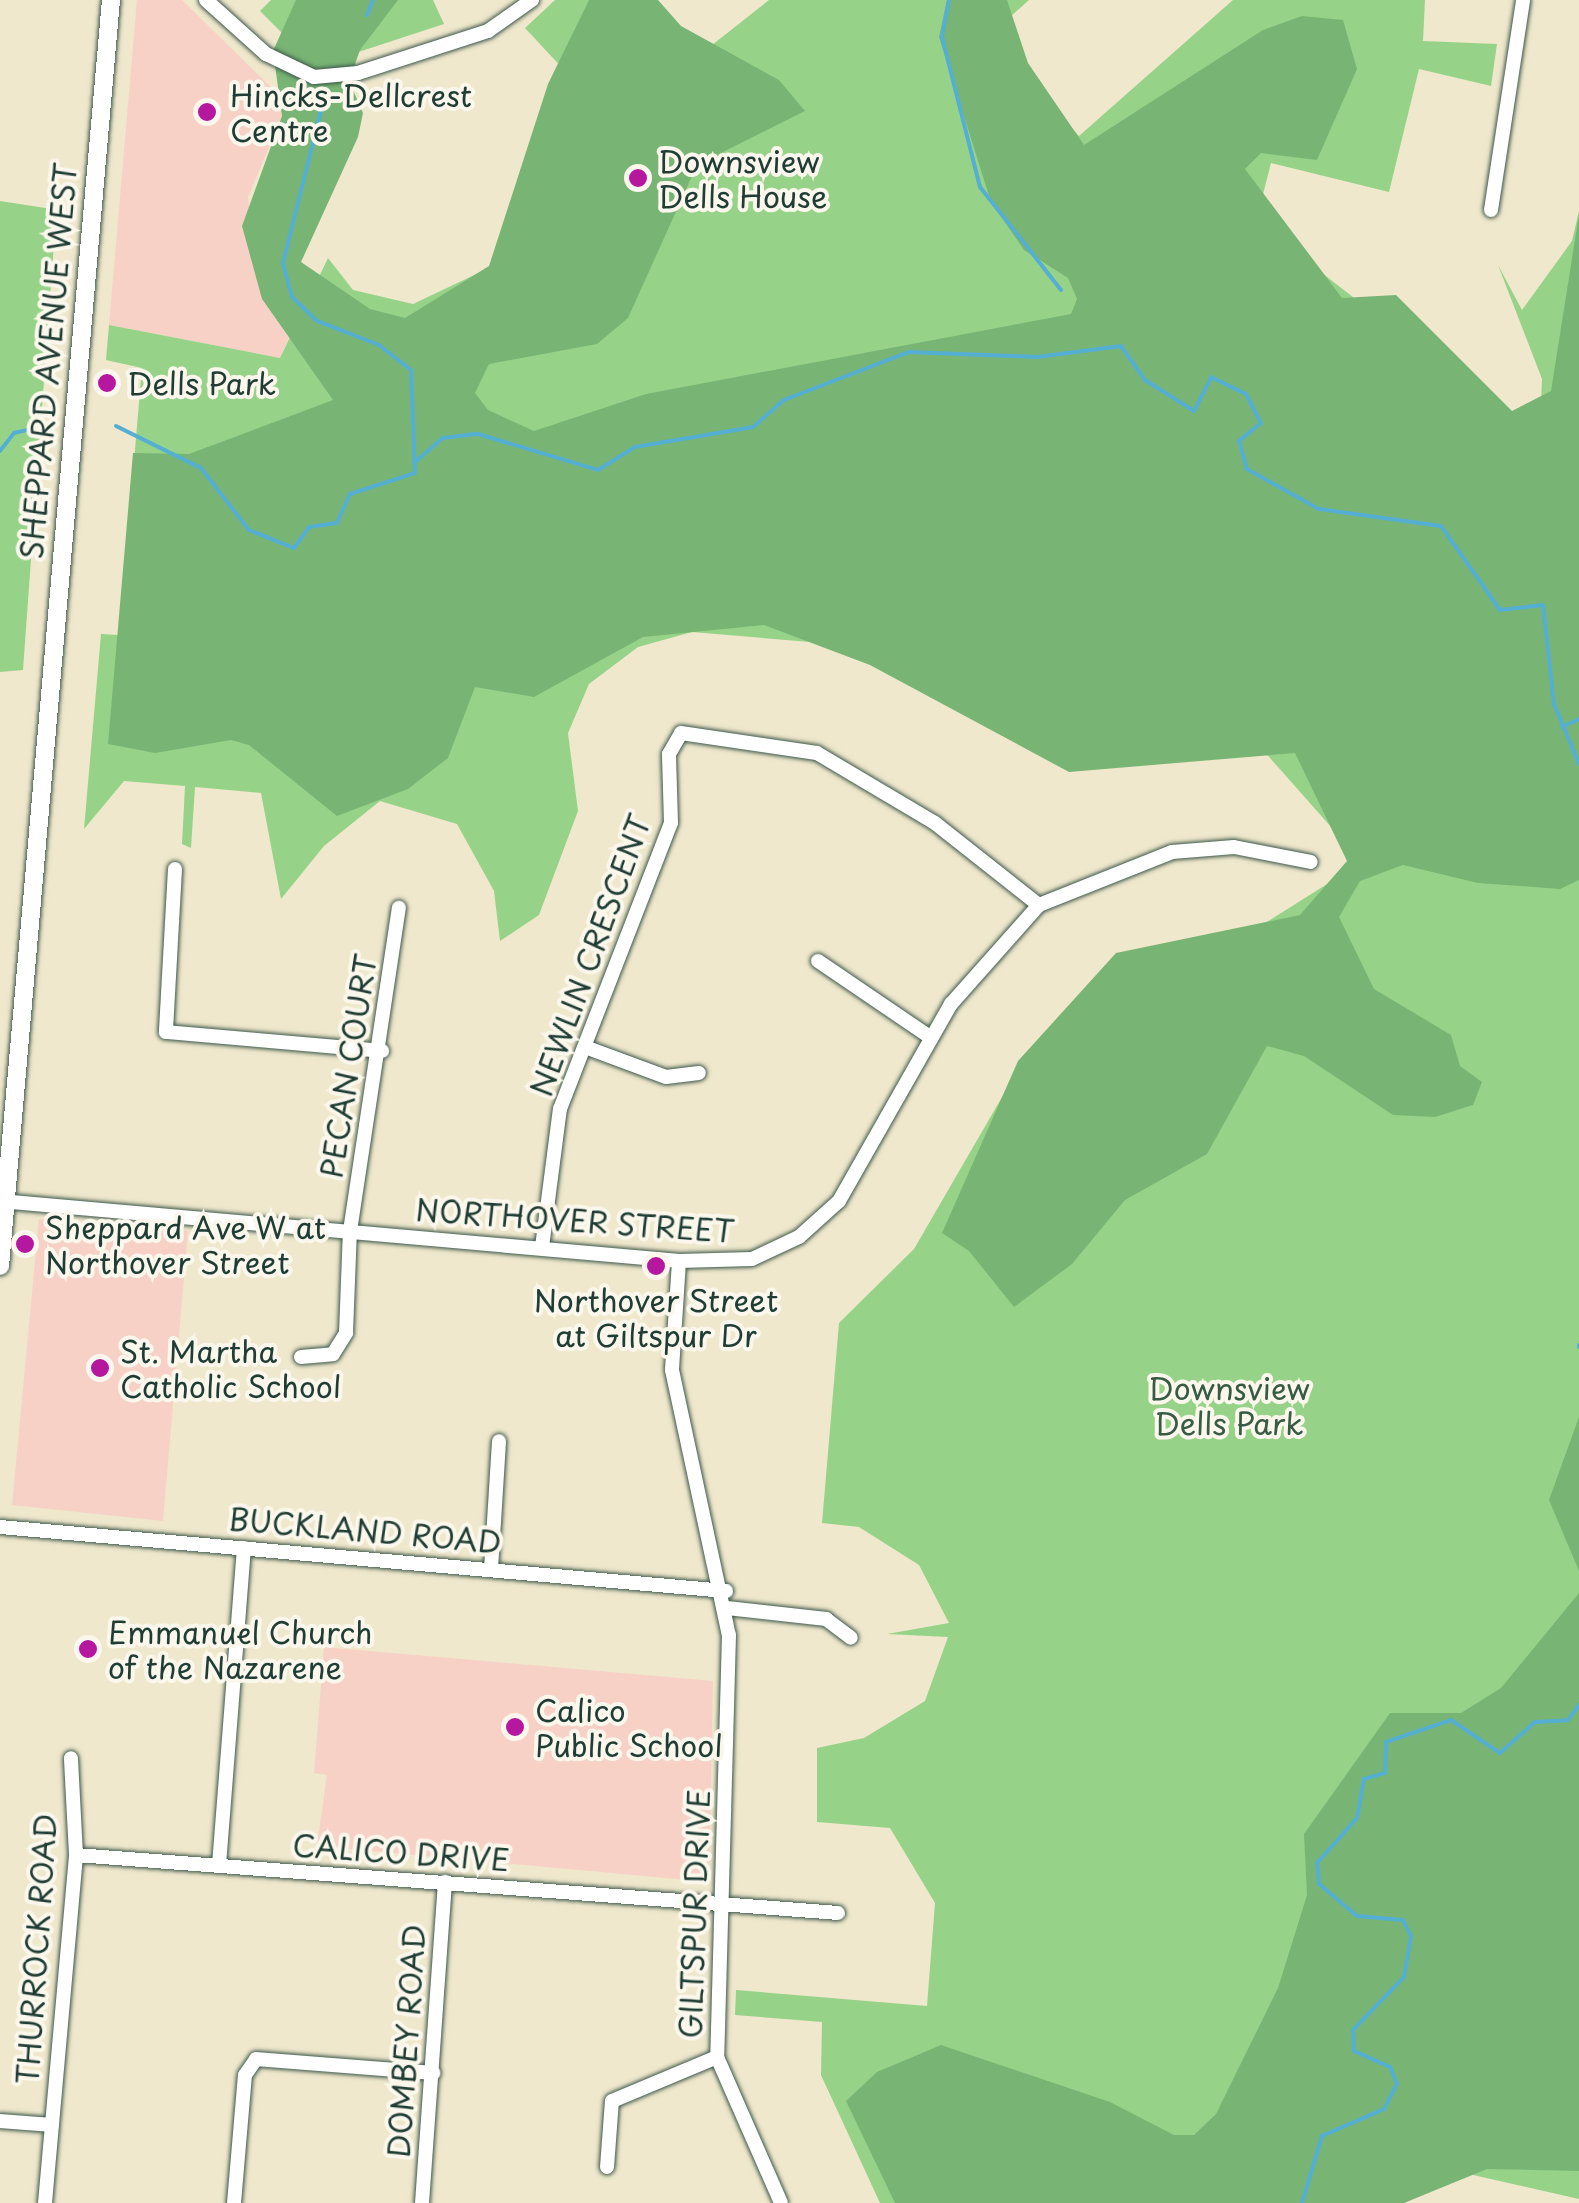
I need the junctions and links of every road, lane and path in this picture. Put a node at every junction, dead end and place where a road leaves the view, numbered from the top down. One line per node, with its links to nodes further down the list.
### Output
1 (111, 0): 15 (main road, SHEPPARD AVENUE WEST)
2 (206, 0): 3 (street)
3 (532, 0)
4 (1522, 0): 5 (street)
5 (1490, 210)
6 (1311, 862): 8 (street, NORTHOVER STREET)
7 (174, 869): 13 (street)
8 (1040, 905): 11 (street, NORTHOVER STREET); 12 (street, NEWLIN CRESCENT)
9 (399, 908): 13 (street, PECAN COURT)
10 (818, 961): 11 (street)
11 (930, 1037): 18 (street, NORTHOVER STREET)
12 (585, 1047): 14 (street); 17 (street, NEWLIN CRESCENT)
13 (382, 1051): 16 (street, PECAN COURT)
14 (699, 1073)
15 (3, 1201): 16 (street, NORTHOVER STREET); 19 (main road, SHEPPARD AVENUE WEST)
16 (350, 1231): 17 (street, NORTHOVER STREET); 20 (street, PECAN COURT)
17 (542, 1247): 18 (street, NORTHOVER STREET)
18 (679, 1261): 25 (street, GILTSPUR DRIVE)
19 (0, 1266)
20 (301, 1358)
21 (500, 1441): 24 (street)
22 (0, 1527): 23 (street, BUCKLAND ROAD)
23 (244, 1548): 24 (street, BUCKLAND ROAD); 30 (street)
24 (490, 1569): 25 (street, BUCKLAND ROAD)
25 (726, 1591): 26 (street, GILTSPUR DRIVE)
26 (728, 1608): 27 (street); 32 (street, GILTSPUR DRIVE)
27 (851, 1638)
28 (70, 1758): 29 (street, THURROCK ROAD)
29 (76, 1855): 30 (street, CALICO DRIVE); 37 (street, THURROCK ROAD)
30 (219, 1865): 31 (street, CALICO DRIVE)
31 (446, 1882): 32 (street, CALICO DRIVE); 35 (street, DOMBEY ROAD)
32 (722, 1905): 33 (street, CALICO DRIVE); 34 (street, GILTSPUR DRIVE)
33 (838, 1912)
34 (717, 2057): 38 (street); 42 (street, GILTSPUR DRIVE)
35 (433, 2073): 40 (street); 41 (street, DOMBEY ROAD)
36 (0, 2121): 37 (street)
37 (52, 2125): 39 (street, THURROCK ROAD)
38 (606, 2167)
39 (45, 2203)
40 (234, 2203)
41 (422, 2203)
42 (781, 2203)

